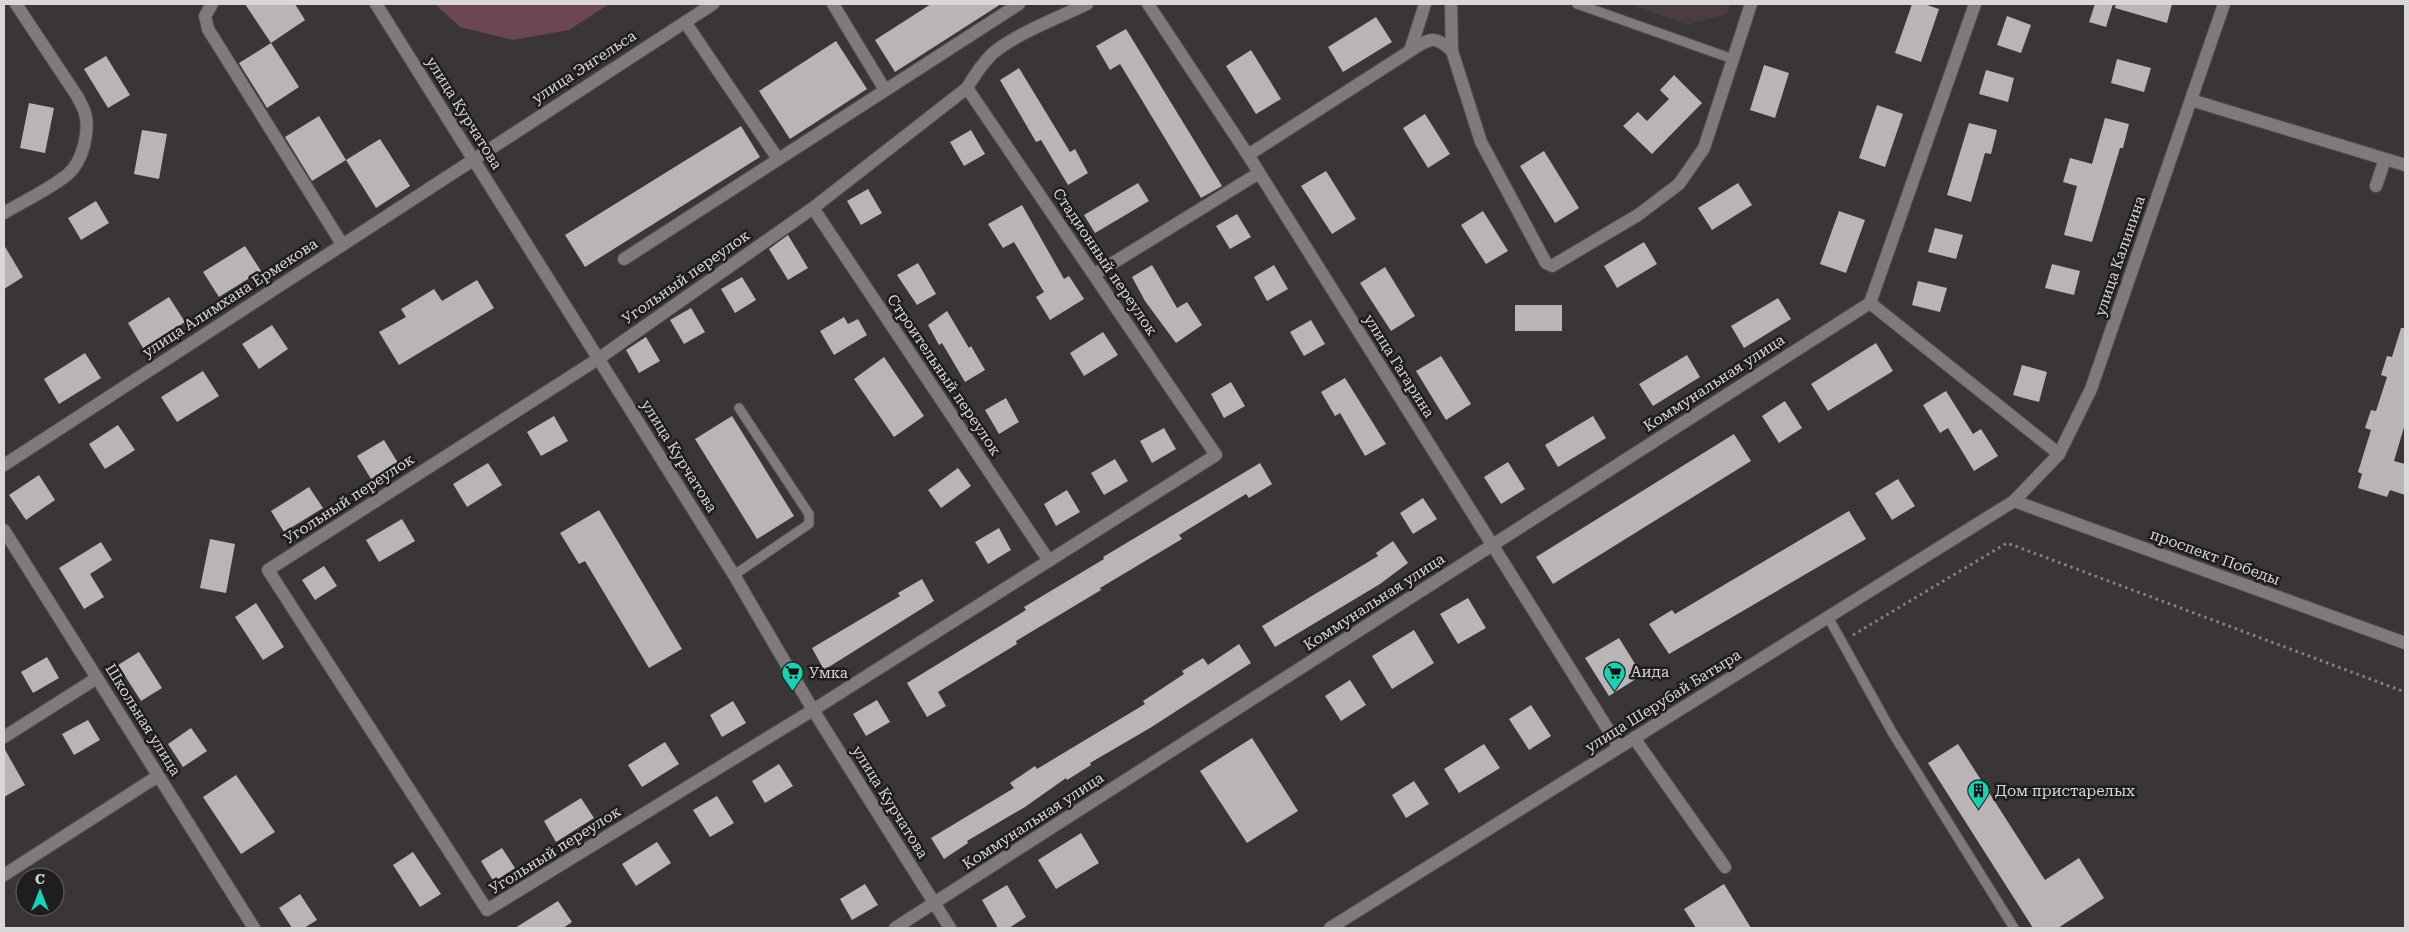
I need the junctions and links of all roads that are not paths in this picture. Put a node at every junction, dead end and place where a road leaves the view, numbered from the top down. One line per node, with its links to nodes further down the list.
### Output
1 (16, 4): 30 (street)
2 (212, 4): 31 (street)
3 (376, 4): 23 (street, улица Курчатова)
4 (713, 4): 15 (street, улица Энгельса)
5 (833, 4): 20 (street)
6 (1018, 4): 20 (street)
7 (1087, 4): 19 (street, Угольный переулок)
8 (1148, 4): 22 (street, улица Гагарина)
9 (1425, 4): 16 (street)
10 (1451, 4): 17 (street)
11 (1578, 4): 18 (lane)
12 (1751, 4): 18 (street)
13 (1975, 4): 34 (street)
14 (2224, 4): 21 (street, улица Калинина)
15 (685, 22): 23 (street, улица Энгельса); 24 (street)
16 (1410, 51): 17 (street); 22 (street)
17 (1452, 51): 18 (street)
18 (1733, 59)
19 (967, 88): 29 (street, Угольный переулок); 33 (street, Стадионный переулок)
20 (885, 90): 24 (street)
21 (2191, 100): 25 (street); 37 (street, улица Калинина)
22 (1248, 156): 27 (street, улица Гагарина)
23 (473, 158): 31 (street, улица Алимхана Ермекова); 35 (street, улица Курчатова)
24 (778, 159): 32 (street)
25 (2385, 159): 26 (street); 28 (street)
26 (2405, 165)
27 (1259, 173): 33 (street); 41 (street, улица Гагарина)
28 (2376, 186)
29 (812, 208): 35 (street, Угольный переулок); 42 (street, Строительный переулок)
30 (4, 213)
31 (342, 244): 38 (street, улица Алимхана Ермекова)
32 (624, 259)
33 (1095, 274): 42 (street, Стадионный переулок)
34 (1870, 303): 37 (street); 41 (street, Коммунальная улица)
35 (598, 359): 43 (street, улица Курчатова); 47 (street, Угольный переулок)
36 (739, 408): 43 (lane)
37 (2059, 454): 39 (street, улица Калинина)
38 (4, 465)
39 (2014, 501): 44 (street, улица Шерубай Батыра); 45 (street, проспект Победы)
40 (4, 530): 46 (street, Школьная улица)
41 (1493, 544): 50 (street, улица Гагарина); 54 (street, Коммунальная улица)
42 (1049, 561): 47 (street)
43 (734, 575): 47 (street, улица Курчатова)
44 (1828, 617): 49 (street, улица Шерубай Батыра); 59 (lane)
45 (2405, 642)
46 (97, 678): 48 (street); 51 (street, Школьная улица)
47 (813, 710): 54 (street, улица Курчатова)
48 (4, 737)
49 (1634, 738): 50 (street, улица Шерубай Батыра); 52 (street)
50 (1619, 747): 58 (street, улица Шерубай Батыра)
51 (158, 776): 53 (street); 55 (street, Школьная улица)
52 (1726, 867)
53 (4, 875)
54 (935, 904): 56 (street, Коммунальная улица); 57 (street, улица Курчатова)
55 (254, 928)
56 (895, 928)
57 (950, 928)
58 (1330, 928)
59 (2014, 928)

